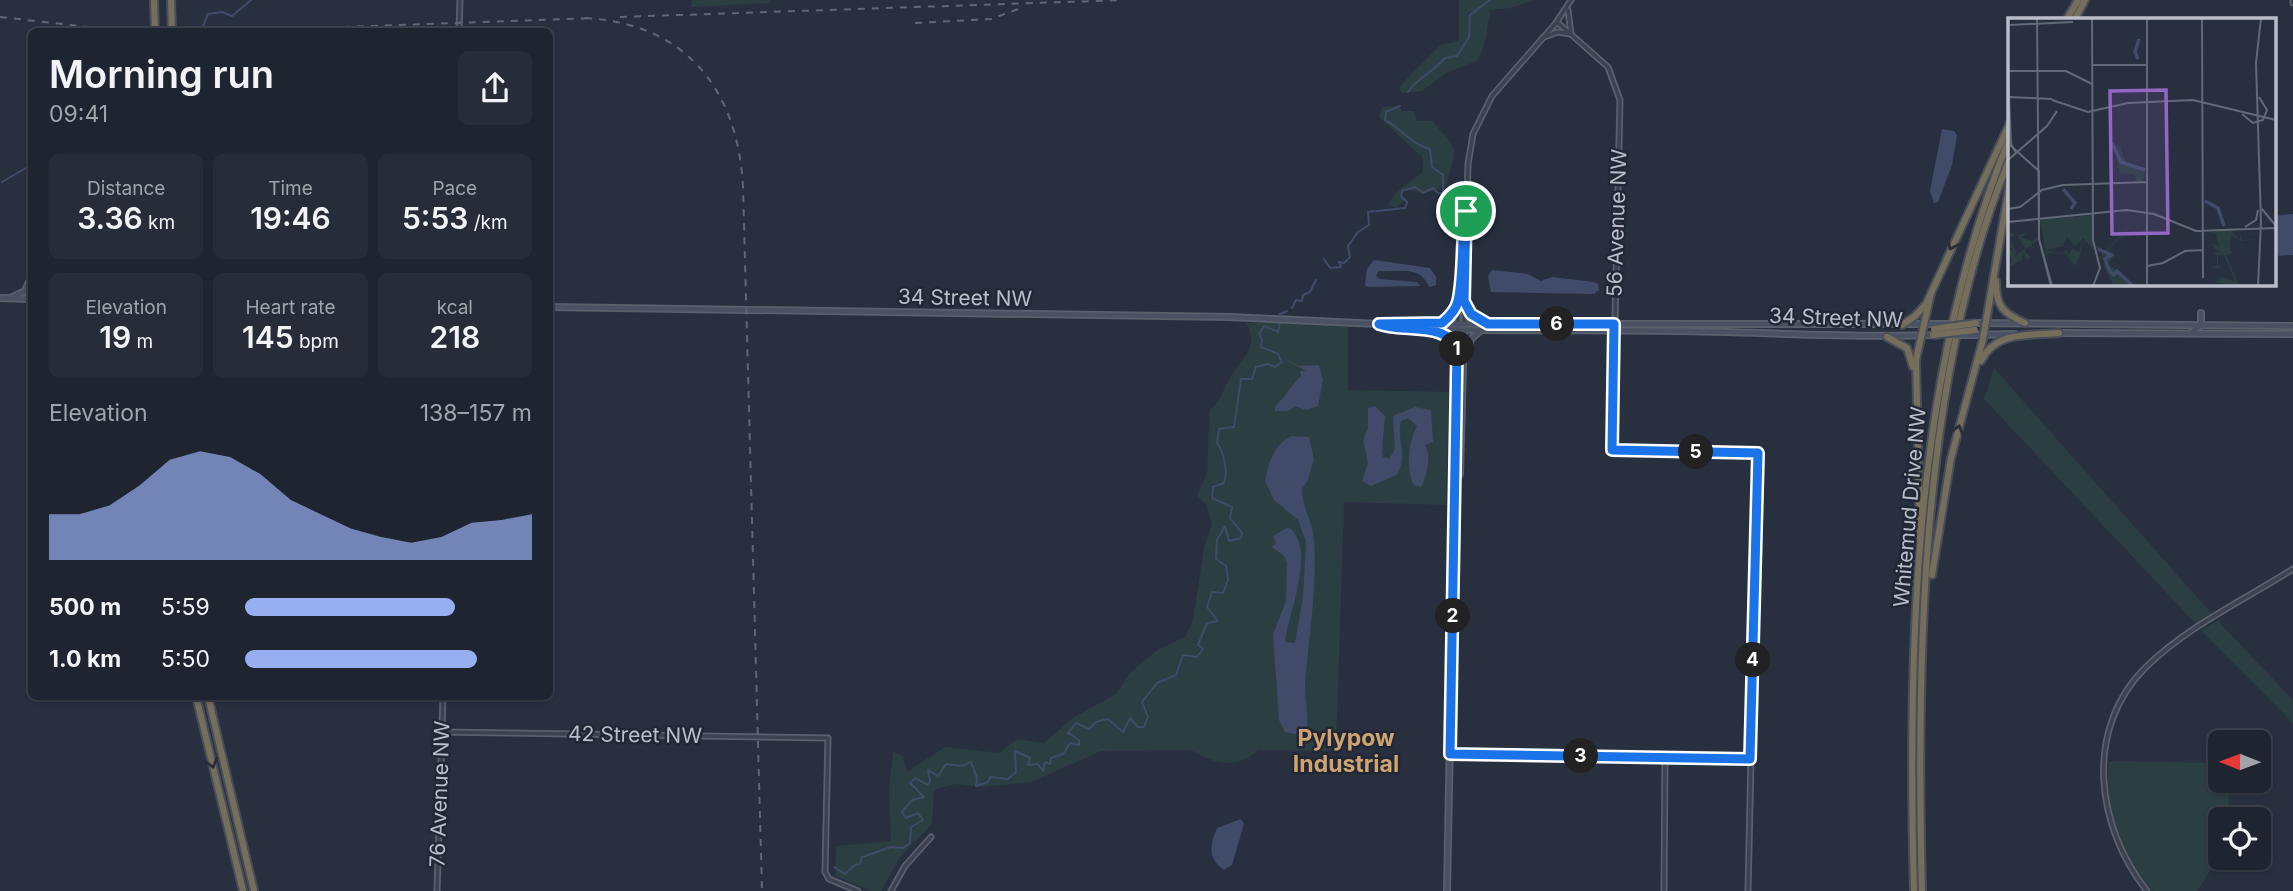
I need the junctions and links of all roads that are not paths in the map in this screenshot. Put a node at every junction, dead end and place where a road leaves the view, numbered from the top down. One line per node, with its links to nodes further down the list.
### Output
1 (154, 0): 10 (highway)
2 (171, 0): 11 (highway)
3 (460, 0): 12 (street)
4 (2078, 0): 7 (highway)
5 (2085, 0): 8 (highway)
6 (1570, 2): 9 (street); 13 (street)
7 (2068, 18)
8 (2076, 18)
9 (1557, 22): 13 (street, 56 Avenue NW); 14 (street)
10 (155, 28)
11 (172, 28)
12 (459, 28)
13 (1571, 34): 14 (street); 38 (street, 56 Avenue NW)
14 (1542, 38): 25 (street)
15 (2008, 127): 21 (highway, one-way to 21)
16 (2008, 142): 55 (highway, Whitemud Drive NW)
17 (2008, 164): 57 (highway, Whitemud Drive NW)
18 (2008, 194): 19 (highway)
19 (1997, 256): 28 (highway); 29 (highway)
20 (28, 284): 23 (main road)
21 (1931, 293): 33 (highway); 34 (highway)
22 (0, 298): 23 (main road)
23 (10, 299): 24 (main road)
24 (28, 299)
25 (1461, 302): 27 (main road); 31 (street); 32 (main road)
26 (553, 306): 30 (main road, 34 Street NW)
27 (1442, 323): 30 (main road, 34 Street NW); 31 (main road, 34 Street NW)
28 (1986, 323): 29 (main road); 41 (highway); 47 (highway)
29 (2025, 323): 35 (main road)
30 (1379, 324): 39 (main road, 34 Street NW)
31 (1461, 324): 32 (main road, 34 Street NW); 42 (main road)
32 (1488, 324): 38 (main road, 34 Street NW)
33 (1902, 324): 34 (main road, 34 Street NW); 38 (main road, 34 Street NW)
34 (1922, 324): 40 (main road, 34 Street NW); 48 (highway)
35 (2188, 325): 36 (main road); 36 (main road)
36 (2201, 325): 37 (main road); 44 (main road)
37 (2293, 326)
38 (1614, 327): 43 (main road, 34 Street NW); 49 (main road, 34 Street NW); 64 (street, 56 Avenue NW)
39 (1418, 329): 42 (main road, 34 Street NW); 50 (main road)
40 (1934, 329): 41 (highway, bridge); 41 (main road, 34 Street NW, bridge); 48 (highway)
41 (1975, 329): 47 (main road, 34 Street NW)
42 (1461, 331): 43 (main road, 34 Street NW); 50 (main road); 51 (main road)
43 (1480, 331): 51 (main road)
44 (2192, 332): 45 (main road, 34 Street NW); 46 (main road, 34 Street NW)
45 (2059, 333): 47 (main road, 34 Street NW); 53 (highway)
46 (2293, 334)
47 (1984, 335): 53 (highway)
48 (1920, 336): 49 (main road, 34 Street NW); 52 (highway)
49 (1886, 337): 52 (highway)
50 (1457, 350): 54 (main road)
51 (1463, 370): 54 (main road)
52 (1915, 389): 55 (highway)
53 (1966, 402): 57 (highway, one-way to 53)
54 (1457, 479): 62 (main road)
55 (1922, 550): 74 (highway, Whitemud Drive NW)
56 (2293, 569): 76 (street)
57 (1925, 613): 75 (highway, Whitemud Drive NW)
58 (197, 700): 66 (highway, one-way to 66)
59 (209, 700): 67 (highway)
60 (443, 700): 61 (street, 76 Avenue NW)
61 (442, 733): 68 (street, 76 Avenue NW); 69 (street, 42 Street NW)
62 (1450, 754): 63 (street); 71 (main road)
63 (1665, 757): 64 (street); 72 (street)
64 (1750, 759): 73 (street)
65 (931, 837): 70 (street)
66 (243, 891)
67 (254, 891)
68 (437, 891)
69 (858, 891)
70 (891, 891)
71 (1447, 891)
72 (1664, 891)
73 (1748, 891)
74 (1914, 891)
75 (1922, 891)
76 (2147, 891)

